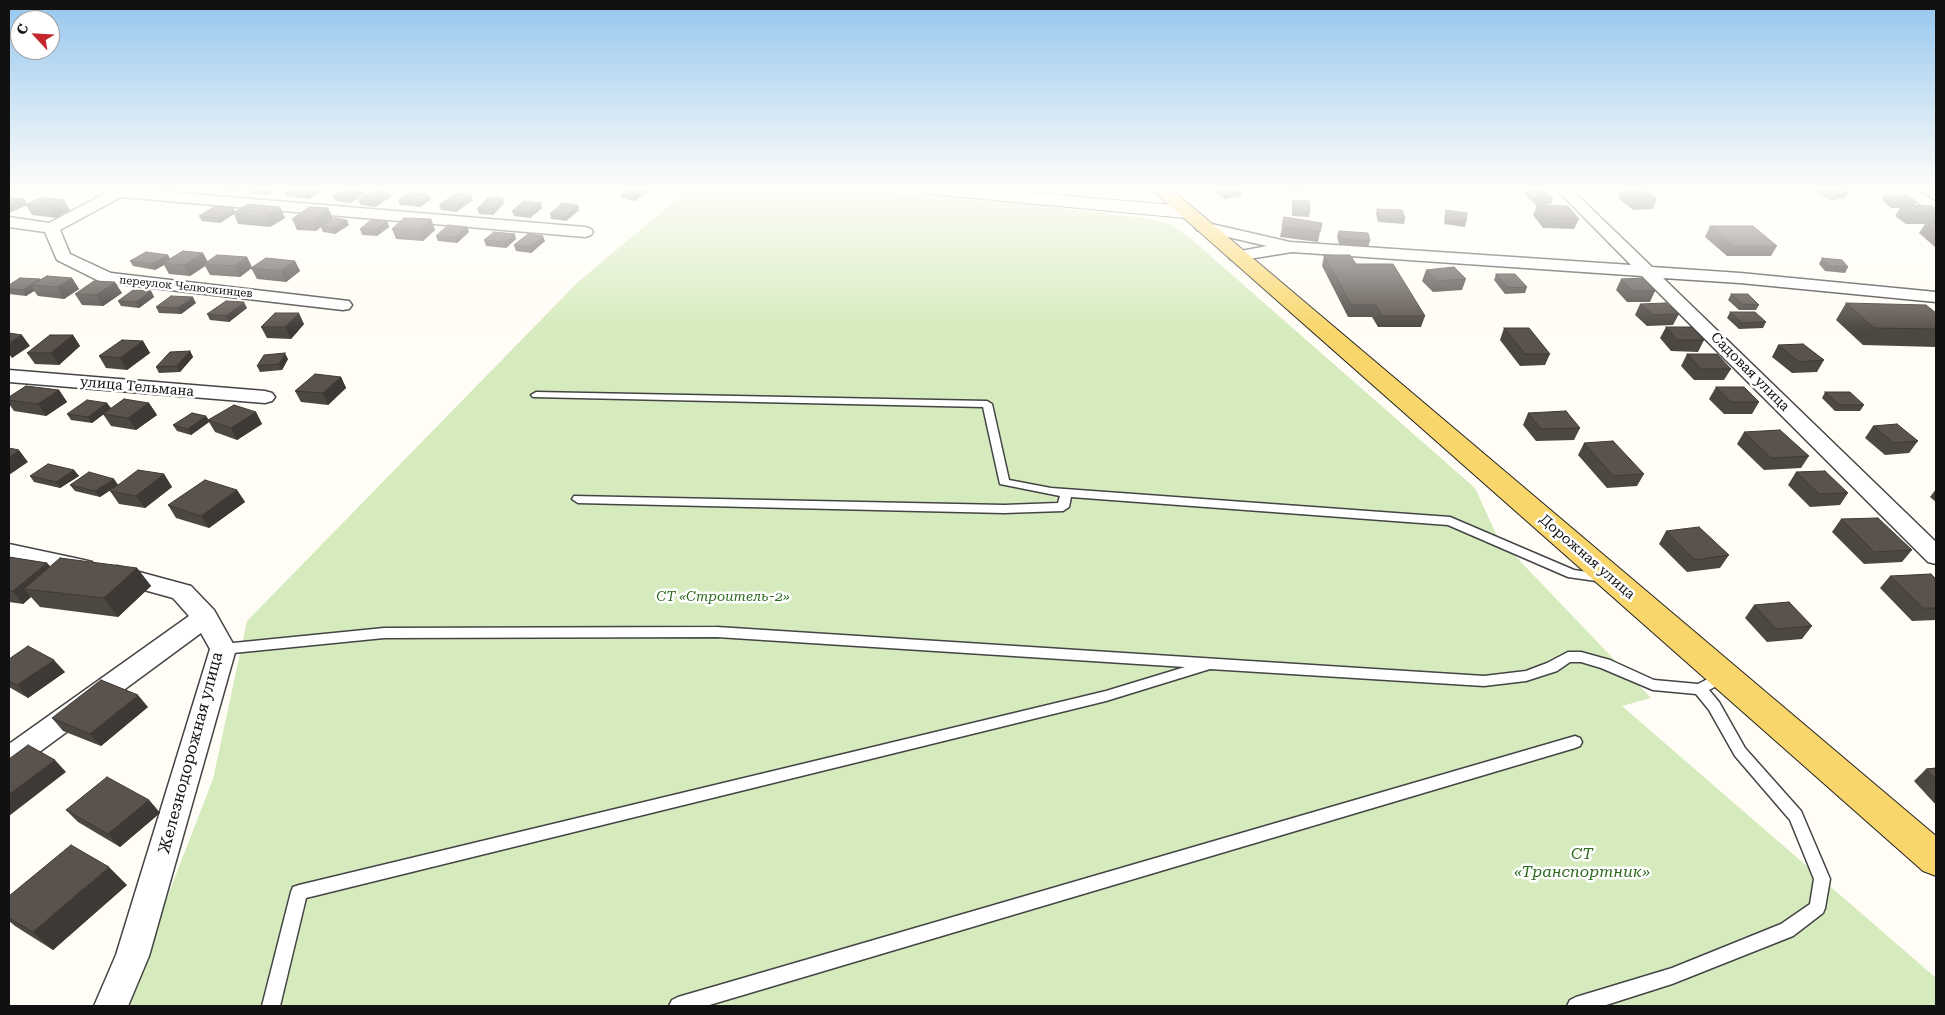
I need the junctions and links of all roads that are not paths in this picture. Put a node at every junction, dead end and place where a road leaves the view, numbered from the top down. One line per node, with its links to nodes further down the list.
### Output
1 (54, 236): 9 (street, переулок Челюскинцев)
2 (1214, 236): 6 (main road, Дорожная улица)
3 (1253, 236): 5 (street)
4 (1613, 236): 7 (street, Садовая улица)
5 (1292, 247): 6 (street); 7 (street)
6 (1236, 256): 17 (main road, Дорожная улица)
7 (1651, 273): 8 (street); 16 (street, Садовая улица)
8 (1936, 297)
9 (343, 304)
10 (9, 376): 12 (street, улица Тельмана)
11 (536, 395): 13 (lane)
12 (265, 397)
13 (1066, 493): 14 (lane); 17 (lane)
14 (578, 499)
15 (9, 552): 18 (street, Железнодорожная улица)
16 (1936, 556)
17 (1612, 579): 21 (main road, Дорожная улица)
18 (205, 616): 19 (street, Железнодорожная улица); 24 (street)
19 (222, 649): 20 (lane); 26 (street, Железнодорожная улица)
20 (1212, 664): 22 (lane); 27 (lane)
21 (1724, 676): 22 (lane); 25 (main road, Дорожная улица)
22 (1700, 689): 29 (lane)
23 (1575, 742): 28 (lane)
24 (9, 759)
25 (1936, 859)
26 (111, 1006)
27 (271, 1006)
28 (678, 1006)
29 (1576, 1006)

